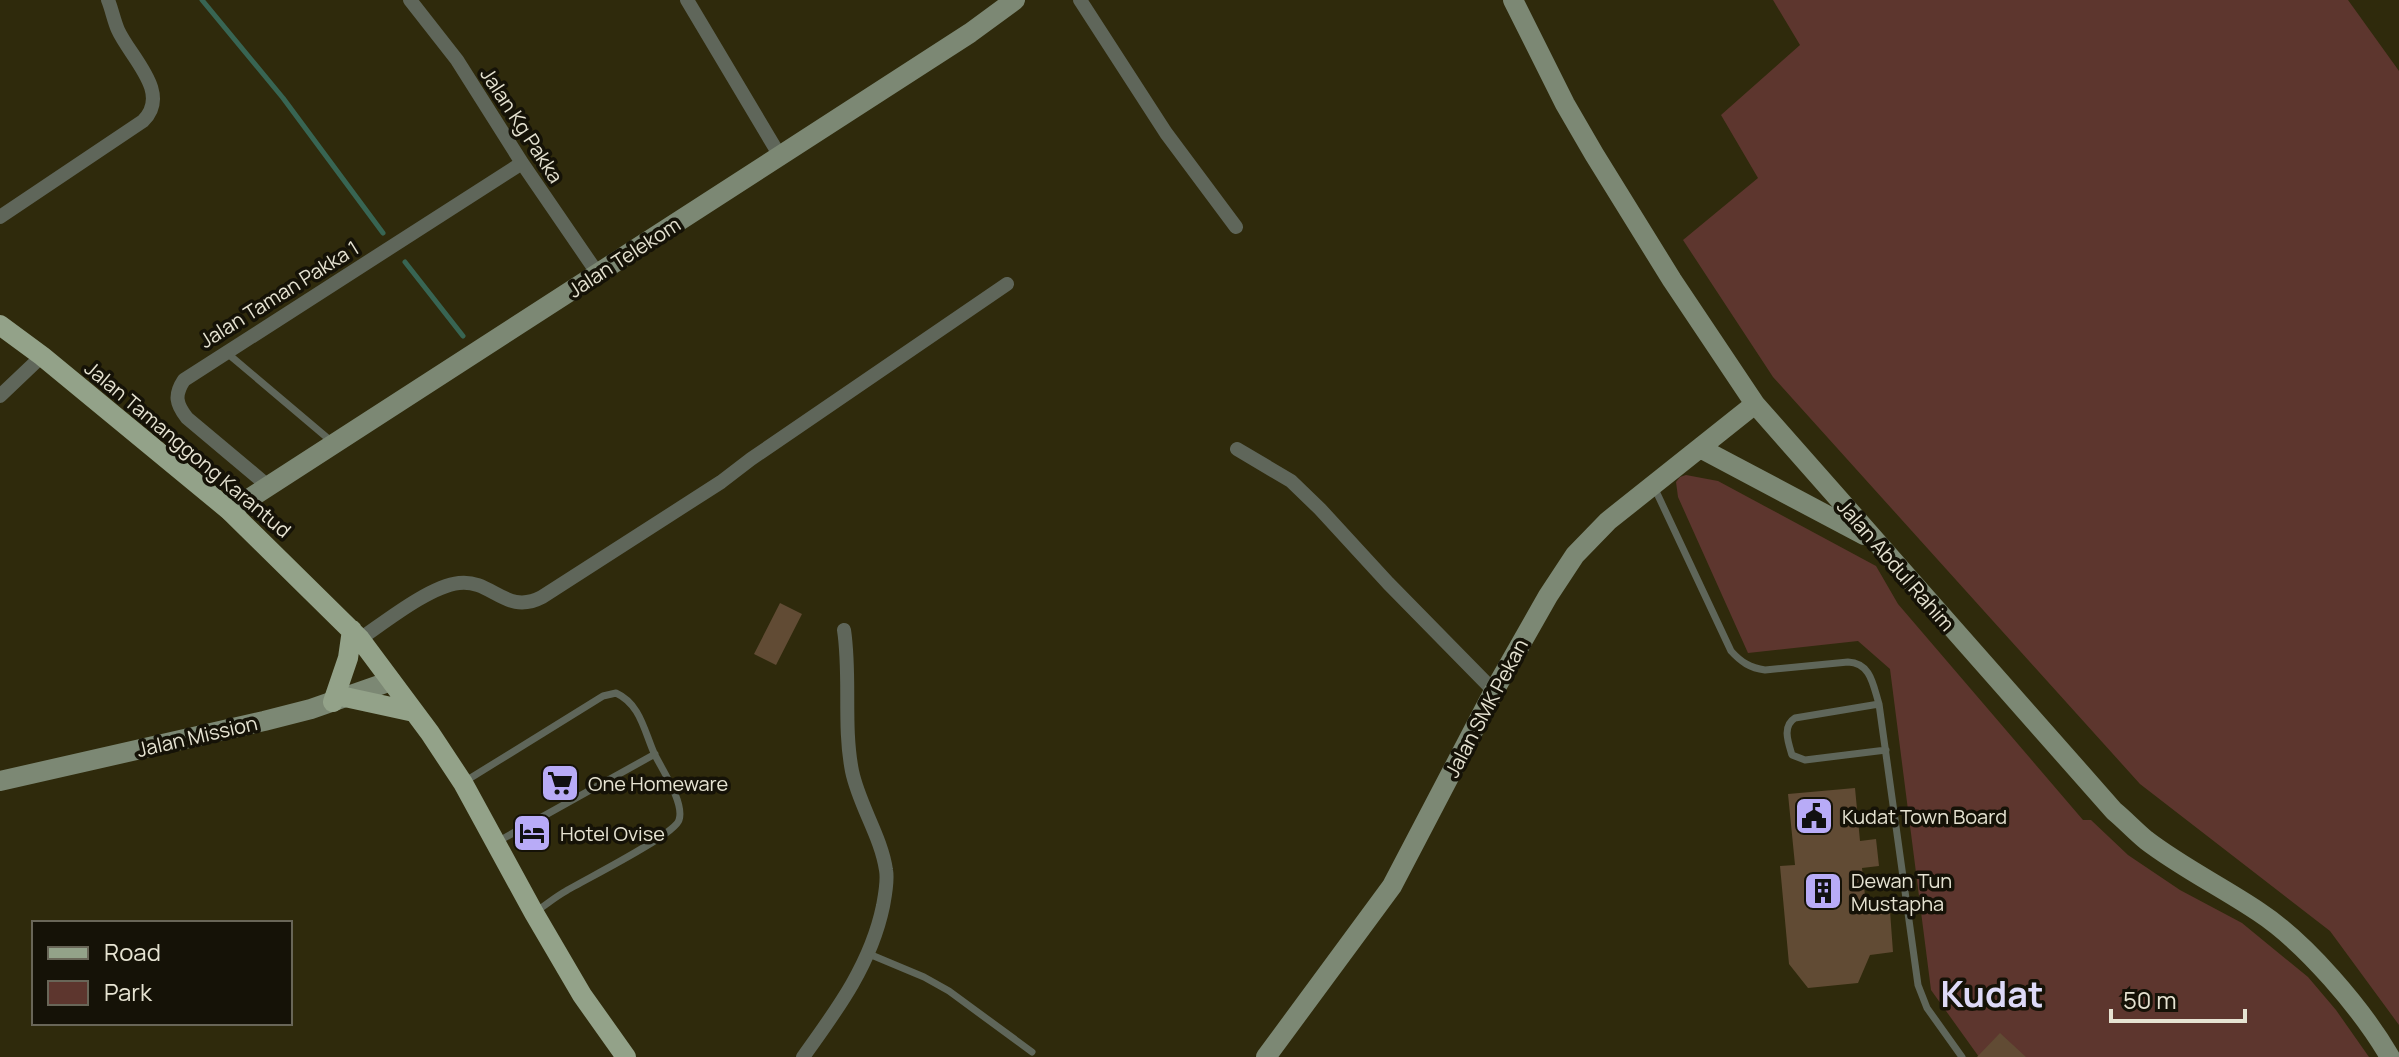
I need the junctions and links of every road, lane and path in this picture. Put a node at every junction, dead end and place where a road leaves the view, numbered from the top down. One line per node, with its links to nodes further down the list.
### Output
1 (108, 0): 9 (street)
2 (410, 0): 8 (street, Jalan Kg Pakka)
3 (687, 0): 7 (street)
4 (1015, 0): 7 (street, Jalan Telekom)
5 (1080, 0): 10 (street)
6 (1513, 0): 17 (street, Jalan Abdul Rahim)
7 (780, 156): 11 (street, Jalan Telekom)
8 (522, 163): 11 (street, Jalan Kg Pakka); 14 (street, Jalan Taman Pakka 1)
9 (0, 217)
10 (1236, 227)
11 (598, 274): 18 (street, Jalan Telekom)
12 (1007, 284): 26 (street)
13 (0, 325): 15 (main road, Jalan Tamanggong Karantud)
14 (225, 352): 18 (lane); 22 (street, Jalan Taman Pakka 1)
15 (42, 356): 16 (street); 23 (main road, Jalan Tamanggong Karantud)
16 (0, 396)
17 (1755, 404): 19 (street, Jalan SMK Pekan); 24 (street, Jalan Abdul Rahim)
18 (334, 444): 22 (street, Jalan Telekom)
19 (1700, 448): 21 (street, Jalan SMK Pekan); 24 (street)
20 (1237, 449): 28 (street)
21 (1653, 485): 28 (street, Jalan SMK Pekan); 30 (lane)
22 (268, 486): 23 (street, Jalan Telekom)
23 (230, 511): 26 (main road, Jalan Tamanggong Karantud)
24 (1875, 541): 39 (street, Jalan Abdul Rahim)
25 (844, 630): 38 (street)
26 (356, 635): 27 (main road, Jalan Tamanggong Karantud); 29 (main road)
27 (391, 681): 29 (street, Jalan Mission); 31 (main road, Jalan Tamanggong Karantud)
28 (1494, 691): 43 (street, Jalan SMK Pekan)
29 (339, 699): 31 (main road); 34 (street, Jalan Mission)
30 (1879, 704): 32 (lane); 32 (lane)
31 (414, 712): 35 (main road, Jalan Tamanggong Karantud)
32 (1886, 750): 44 (lane)
33 (655, 754): 35 (lane); 36 (lane); 37 (lane)
34 (0, 781)
35 (463, 783): 36 (main road, Jalan Tamanggong Karantud)
36 (497, 842): 37 (main road, Jalan Tamanggong Karantud)
37 (534, 913): 41 (main road, Jalan Tamanggong Karantud)
38 (869, 954): 40 (lane); 42 (street)
39 (2386, 1050): 45 (street, Jalan Abdul Rahim)
40 (1032, 1052)
41 (626, 1057)
42 (803, 1057)
43 (1266, 1057)
44 (1962, 1057)
45 (2399, 1057)

